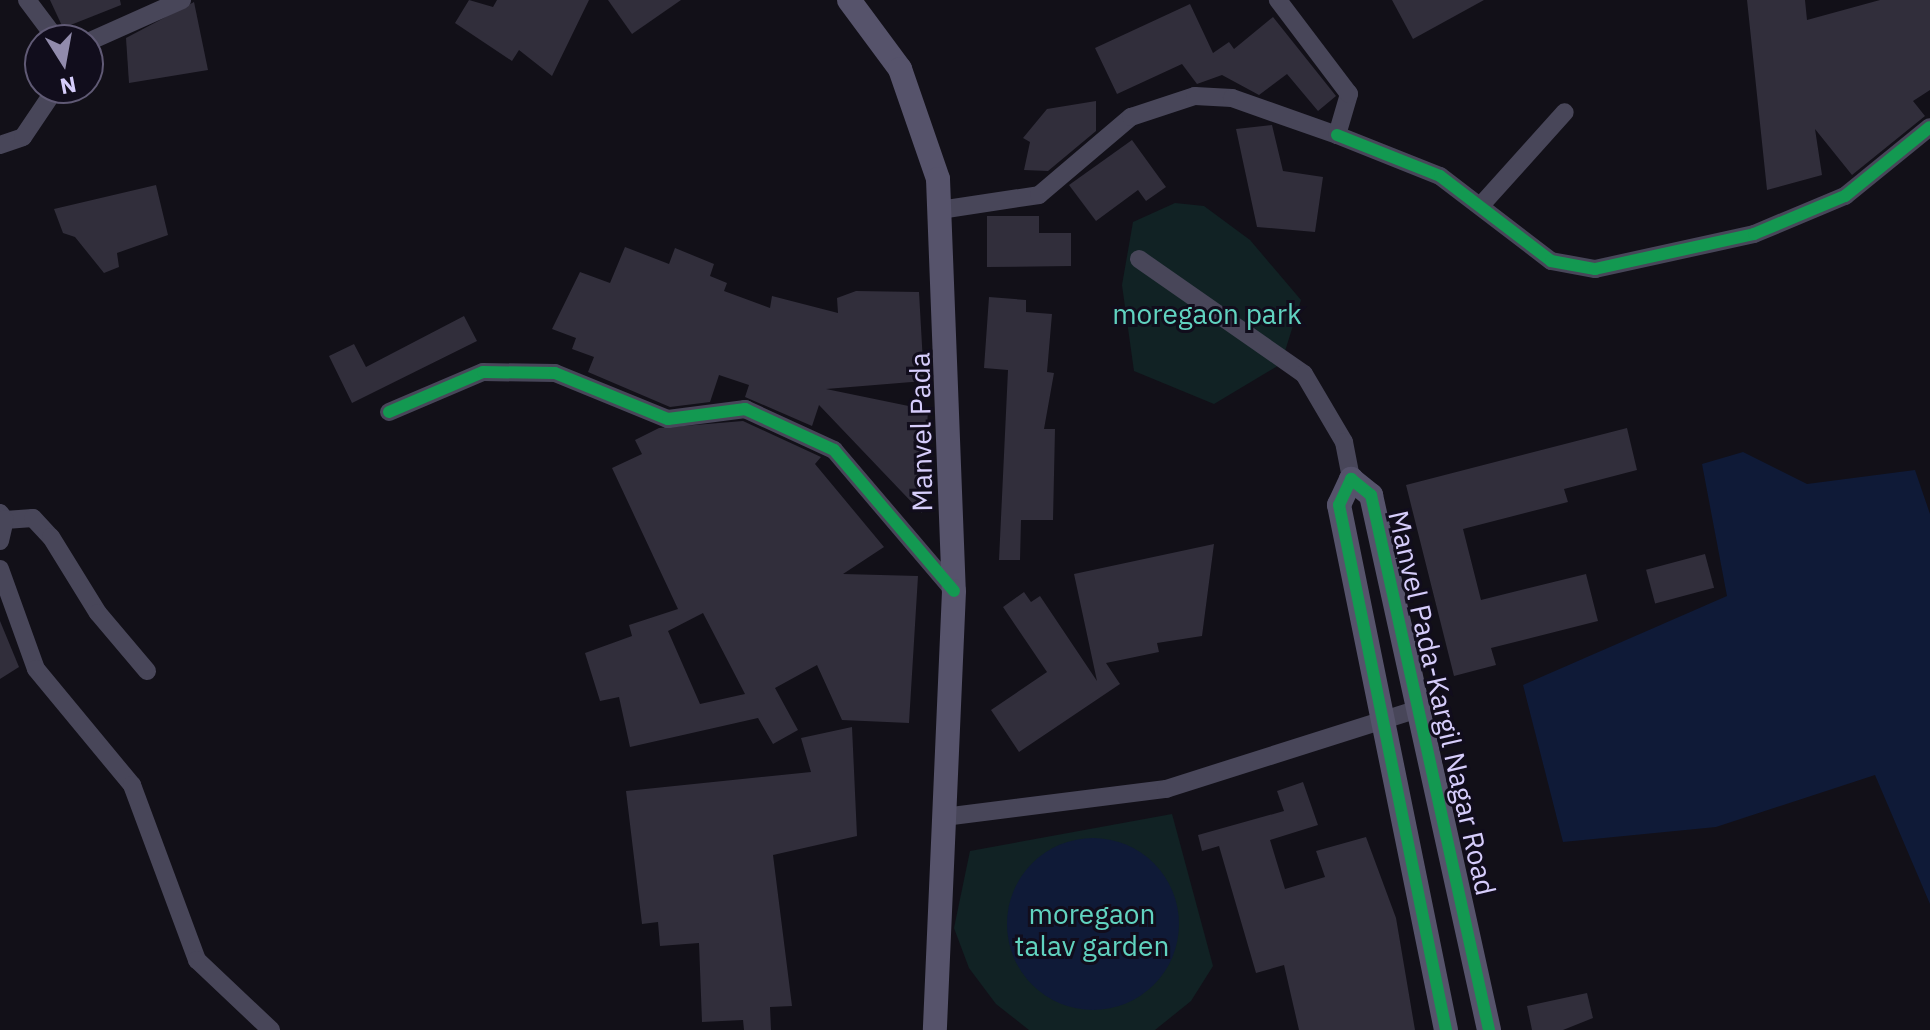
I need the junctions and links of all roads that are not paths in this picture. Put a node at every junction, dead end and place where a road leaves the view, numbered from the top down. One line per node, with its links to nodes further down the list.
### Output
1 (27, 0): 5 (street)
2 (182, 0): 6 (street)
3 (849, 0): 13 (street, Manvel Pada)
4 (1278, 0): 10 (street)
5 (45, 24)
6 (104, 35)
7 (45, 104): 11 (street)
8 (1565, 112): 12 (street)
9 (1930, 127): 12 (street)
10 (1337, 135): 12 (street); 13 (street)
11 (0, 145)
12 (1483, 203)
13 (940, 210): 20 (street, Manvel Pada)
14 (1139, 259): 16 (street)
15 (389, 412): 20 (street)
16 (1351, 479): 22 (street, Manvel Pada-Kargil Nagar Road); 23 (street, Manvel Pada-Kargil Nagar Road)
17 (3, 516): 18 (street); 21 (street)
18 (0, 541)
19 (0, 569): 25 (street)
20 (954, 591): 24 (street, Manvel Pada)
21 (147, 671)
22 (1421, 708): 23 (street); 28 (street, Manvel Pada-Kargil Nagar Road)
23 (1381, 723): 24 (street); 27 (street, Manvel Pada-Kargil Nagar Road)
24 (944, 817): 26 (street, Manvel Pada)
25 (271, 1030)
26 (935, 1030)
27 (1446, 1030)
28 (1489, 1030)

